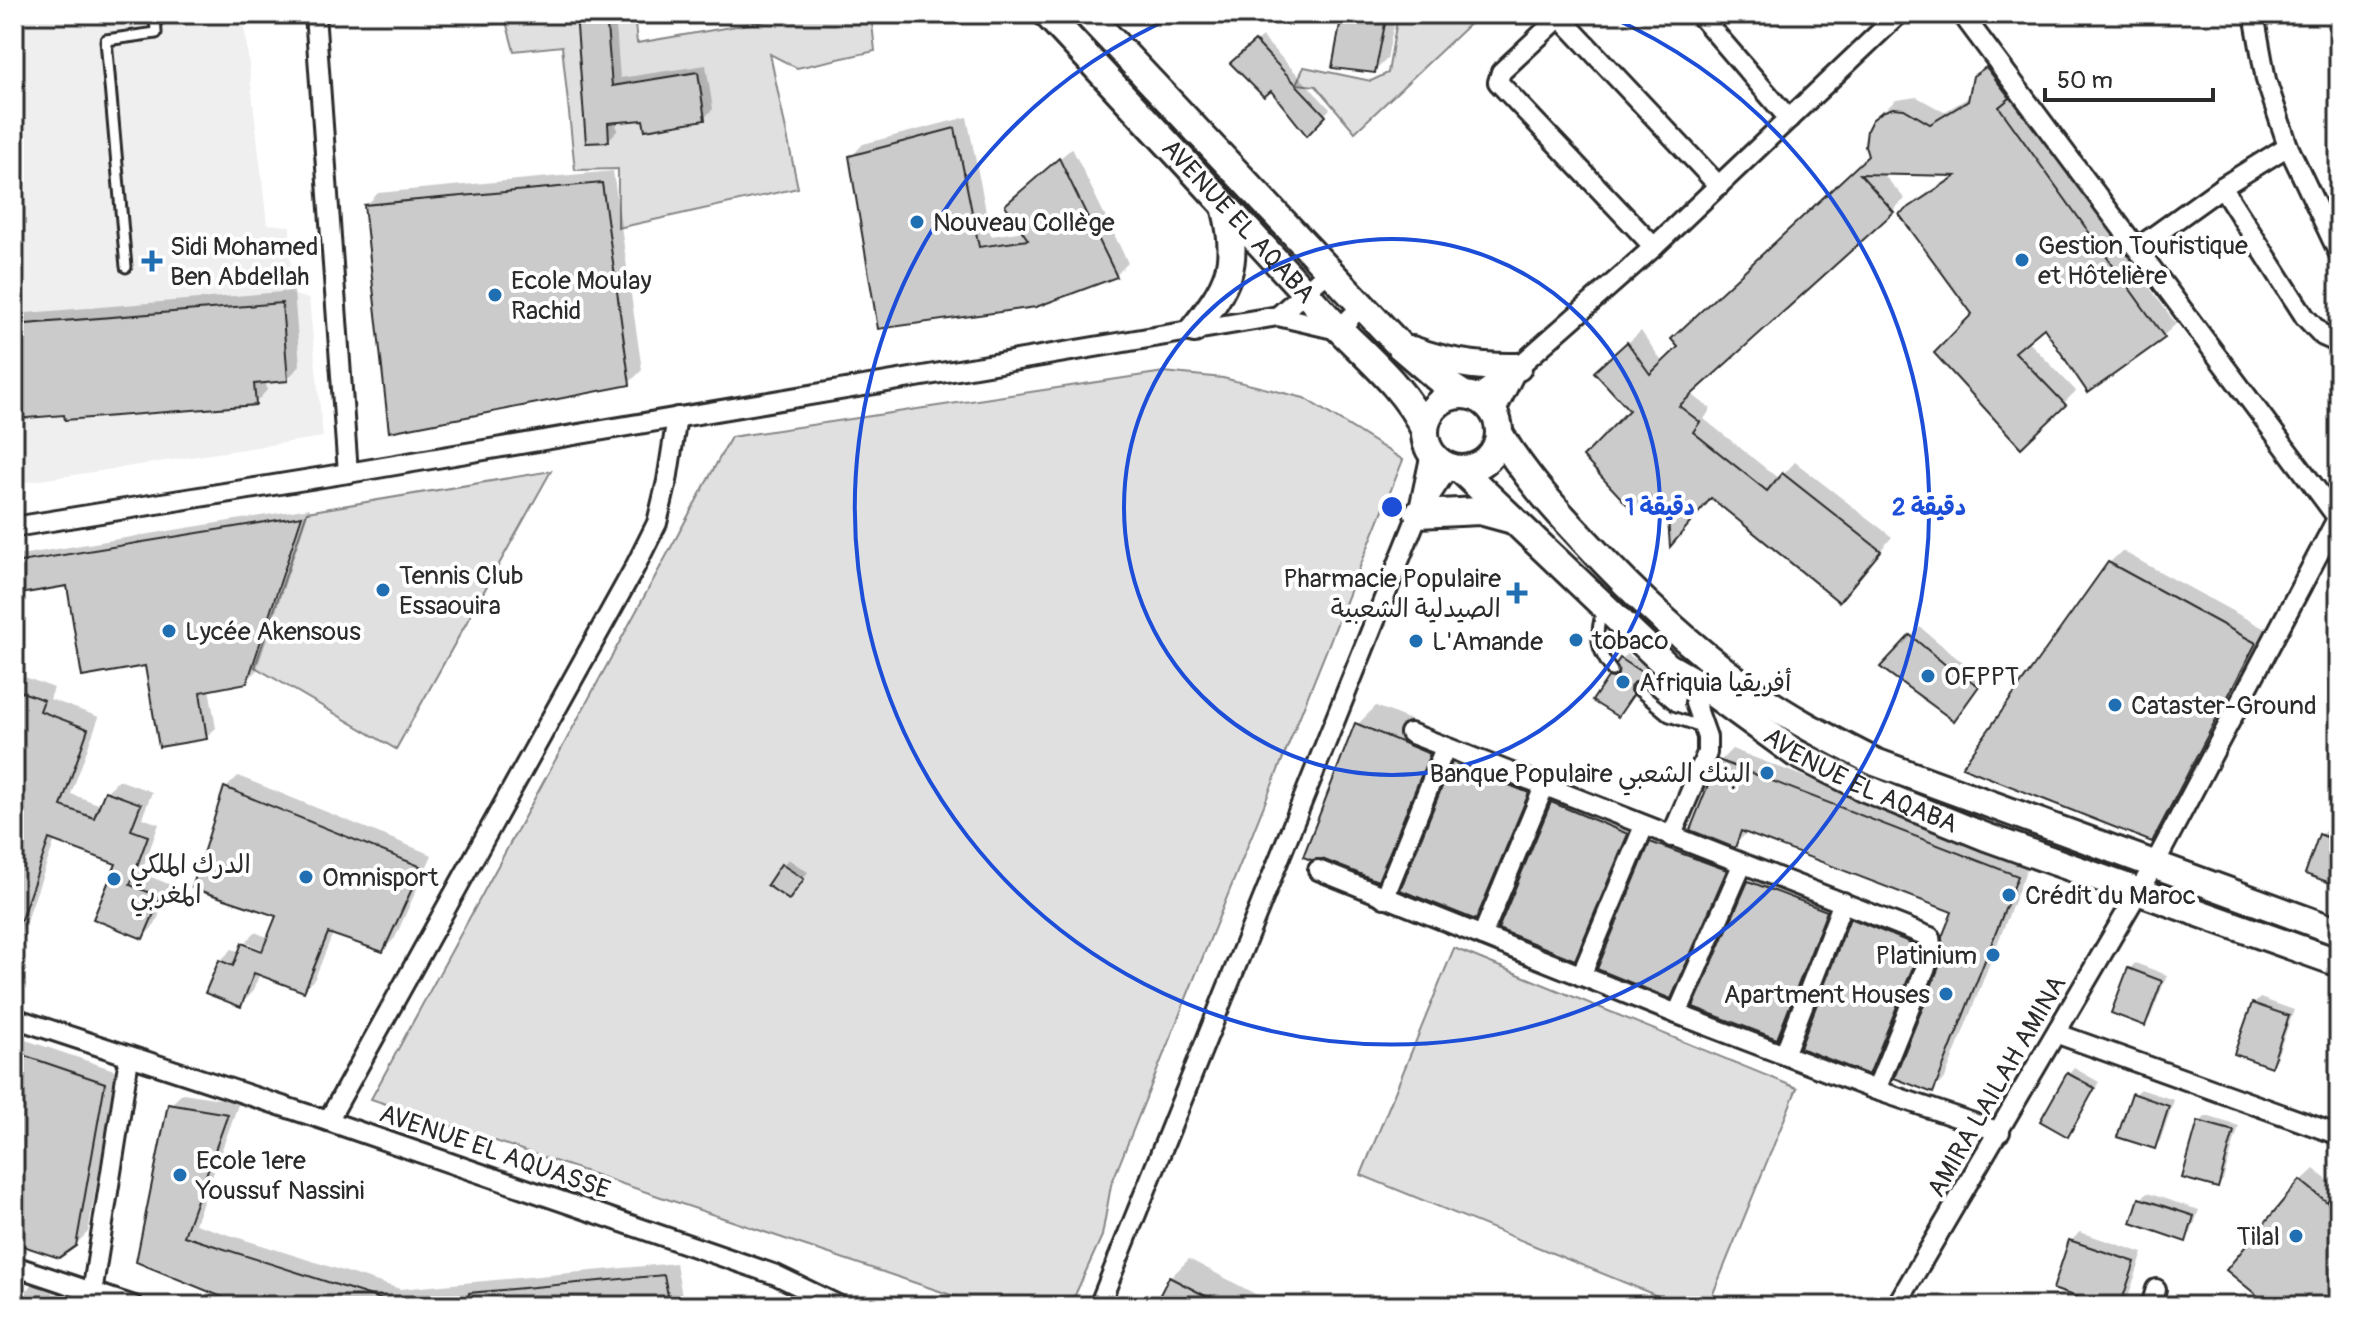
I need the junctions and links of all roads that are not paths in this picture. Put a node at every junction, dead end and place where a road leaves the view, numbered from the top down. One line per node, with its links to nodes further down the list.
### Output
1 (155, 14): 18 (lane)
2 (315, 14): 32 (street)
3 (1047, 14): 14 (main road, AVENUE EL AQABA)
4 (1087, 14): 19 (main road, AVENUE EL AQABA)
5 (1899, 14): 10 (street)
6 (1962, 14): 16 (street)
7 (2254, 14): 11 (street)
8 (1562, 15): 12 (street); 15 (street)
9 (1707, 17): 10 (street)
10 (1789, 119): 12 (street)
11 (2288, 146): 13 (street); 17 (street)
12 (1719, 186): 15 (street)
13 (2222, 187): 16 (street); 25 (street)
14 (1225, 206): 20 (main road, AVENUE EL AQABA); 23 (main road)
15 (1654, 247): 27 (street)
16 (2137, 248): 34 (street)
17 (2339, 254)
18 (126, 267)
19 (1331, 269): 20 (street); 21 (main road, AVENUE EL AQABA)
20 (1305, 293): 22 (street); 24 (main road, AVENUE EL AQABA)
21 (1363, 305): 24 (street); 26 (main road, AVENUE EL AQABA)
22 (1278, 316): 23 (street); 24 (street)
23 (1194, 329): 29 (street)
24 (1338, 330): 31 (main road, AVENUE EL AQABA)
25 (2339, 343)
26 (1401, 347): 27 (main road); 28 (main road, AVENUE EL AQABA)
27 (1518, 367): 28 (street); 30 (street)
28 (1469, 396): 30 (main road); 31 (main road)
29 (677, 417): 32 (street); 62 (street)
30 (1497, 424): 31 (main road); 47 (main road, AVENUE EL AQABA)
31 (1441, 455): 33 (street); 35 (main road, AVENUE EL AQABA)
32 (348, 473): 36 (street)
33 (1418, 514): 35 (main road); 69 (street)
34 (2338, 516): 47 (street, AMIRA LAILAH AMINA)
35 (1517, 521): 37 (main road, AVENUE EL AQABA)
36 (14, 527)
37 (1603, 606): 38 (lane); 40 (main road, AVENUE EL AQABA)
38 (1612, 671)
39 (1637, 689): 40 (lane)
40 (1701, 696): 45 (street); 49 (main road, AVENUE EL AQABA)
41 (1410, 733): 42 (street)
42 (1445, 748): 43 (street); 50 (street)
43 (1544, 787): 44 (street); 53 (street)
44 (1644, 826): 45 (street); 55 (street)
45 (1671, 837): 46 (street)
46 (1742, 865): 51 (street); 56 (street)
47 (2154, 865): 49 (street, AMIRA LAILAH AMINA); 52 (main road, AVENUE EL AQABA)
48 (1318, 870): 50 (street)
49 (2139, 892): 54 (main road, AVENUE EL AQABA); 58 (street, AMIRA LAILAH AMINA)
50 (1384, 898): 53 (street)
51 (1843, 902): 59 (street); 61 (street)
52 (2339, 932)
53 (1482, 936): 55 (street)
54 (2339, 963)
55 (1581, 976): 56 (street)
56 (1677, 1014): 59 (street)
57 (14, 1018): 60 (street, AVENUE EL AQUASSE)
58 (2058, 1034): 63 (street, AMIRA LAILAH AMINA); 64 (street)
59 (1784, 1055): 61 (street)
60 (129, 1058): 62 (street, AVENUE EL AQUASSE); 66 (street)
61 (1876, 1090): 63 (street)
62 (328, 1121): 68 (street, AVENUE EL AQUASSE)
63 (2000, 1132): 70 (street, AMIRA LAILAH AMINA)
64 (2339, 1135)
65 (14, 1266): 66 (street)
66 (91, 1298): 67 (street)
67 (134, 1306)
68 (840, 1306)
69 (1099, 1306)
70 (1896, 1306)

